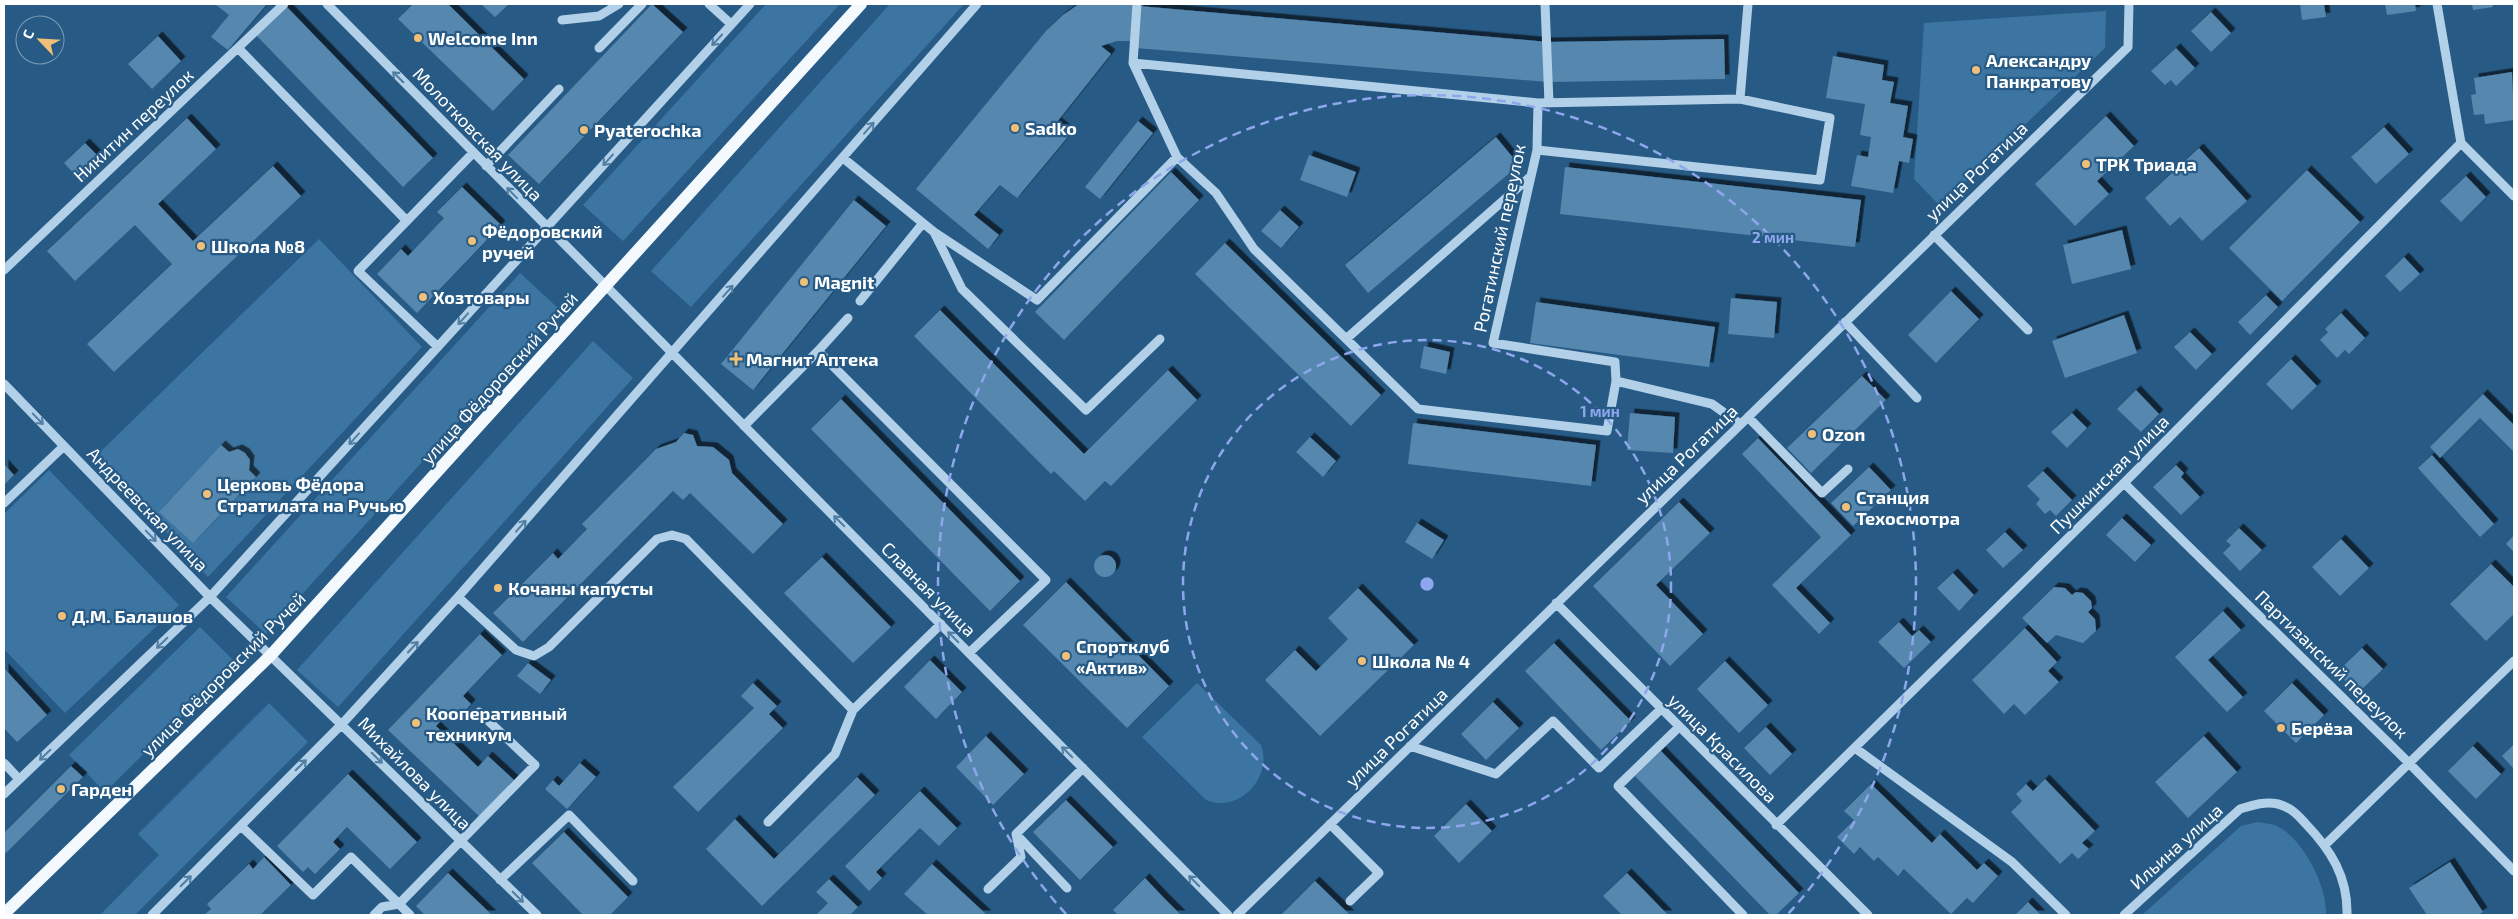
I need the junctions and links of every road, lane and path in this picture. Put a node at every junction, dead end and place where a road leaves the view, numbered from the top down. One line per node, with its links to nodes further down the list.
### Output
1 (284, 4): 16 (street, Никитин переулок)
2 (327, 4): 25 (street, Молотковская улица, one-way to 2)
3 (619, 4): 14 (street)
4 (642, 4): 17 (street)
5 (709, 4): 15 (street)
6 (750, 4): 15 (street)
7 (861, 4): 37 (main road, улица Фёдоровский Ручей)
8 (977, 4): 27 (street, one-way to 8)
9 (1137, 4): 18 (street)
10 (1545, 4): 22 (street)
11 (1748, 4): 20 (street)
12 (2129, 4): 35 (street, улица Рогатица)
13 (2437, 4): 23 (street)
14 (562, 20)
15 (731, 24): 33 (street, one-way to 33)
16 (238, 48): 31 (street); 36 (street, Никитин переулок)
17 (599, 48)
18 (1133, 62): 21 (street); 26 (street)
19 (559, 89): 28 (street)
20 (1740, 99): 22 (street); 24 (street)
21 (1538, 103): 22 (street); 24 (street, Рогатинский переулок)
22 (1549, 103)
23 (2461, 143): 30 (street); 55 (street, Пушкинская улица)
24 (1537, 150): 29 (street, Рогатинский переулок)
25 (473, 153): 28 (street, Молотковская улица); 31 (street)
26 (1177, 157): 34 (street); 42 (street)
27 (843, 158): 32 (street); 46 (street, one-way to 27)
28 (486, 166): 33 (street, Молотковская улица, one-way to 28)
29 (1530, 177): 42 (street); 47 (street, Рогатинский переулок)
30 (2514, 196)
31 (407, 221): 44 (street)
32 (923, 223): 34 (street); 38 (street)
33 (546, 228): 37 (street, Молотковская улица); 44 (street, one-way to 44)
34 (934, 232): 43 (street)
35 (1934, 235): 40 (street, улица Рогатица); 41 (street)
36 (4, 270)
37 (606, 287): 46 (street, Славная улица); 62 (main road, улица Фёдоровский Ручей)
38 (860, 301)
39 (848, 318): 45 (street)
40 (1845, 322): 49 (street); 50 (street, улица Рогатица)
41 (2028, 330)
42 (1346, 338): 47 (street)
43 (1160, 339)
44 (438, 347): 57 (street, one-way to 57)
45 (818, 351): 52 (street); 61 (street)
46 (672, 354): 52 (street, Славная улица); 58 (street, one-way to 46)
47 (1616, 381): 51 (street)
48 (4, 384): 53 (street, Андреевская улица, one-way to 53)
49 (1917, 398)
50 (1748, 417): 51 (street, улица Рогатица); 54 (street)
51 (1740, 424): 59 (street, улица Рогатица)
52 (744, 426): 60 (street, Славная улица, one-way to 52)
53 (64, 446): 56 (street); 57 (street, Андреевская улица, one-way to 57)
54 (1848, 469)
55 (2124, 483): 70 (street, Пушкинская улица); 72 (street, Партизанский переулок)
56 (4, 502)
57 (210, 597): 62 (street, Андреевская улица); 74 (street, one-way to 74)
58 (458, 598): 65 (street); 67 (street, one-way to 58)
59 (1556, 603): 64 (street, улица Красилова); 69 (street, улица Рогатица)
60 (941, 624): 61 (street, Славная улица, one-way to 60); 65 (street)
61 (970, 653): 73 (street, Славная улица, one-way to 61)
62 (271, 655): 67 (street, Михайлова улица); 91 (main road, улица Фёдоровский Ручей)
63 (2514, 662): 72 (street)
64 (1661, 709): 68 (street, улица Красилова); 69 (street)
65 (853, 710): 76 (street)
66 (479, 712): 81 (street)
67 (342, 724): 79 (street, one-way to 67); 81 (street, Михайлова улица, one-way to 81)
68 (1679, 727): 78 (street, улица Красилова); 98 (street)
69 (1410, 746): 77 (street, улица Рогатица)
70 (1855, 748): 78 (street, Пушкинская улица); 100 (street)
71 (4, 764): 74 (street)
72 (2410, 764): 82 (street); 83 (street, Партизанский переулок)
73 (1083, 768): 80 (street); 96 (street, Славная улица, one-way to 73)
74 (19, 780): 75 (street)
75 (4, 794)
76 (768, 822)
77 (1330, 824): 88 (street); 97 (street, улица Рогатица)
78 (1776, 825): 99 (street, улица Красилова)
79 (241, 826): 89 (street); 90 (street, one-way to 79)
80 (1016, 834): 86 (street); 87 (street)
81 (461, 841): 84 (street, Михайлова улица); 89 (street)
82 (2326, 844): 101 (street, Ильина улица); 102 (street, Ильина улица)
83 (2514, 871)
84 (500, 880): 85 (street); 95 (street, Михайлова улица, one-way to 95)
85 (632, 881)
86 (1067, 888)
87 (988, 890)
88 (1350, 901)
89 (399, 904): 93 (street); 94 (street)
90 (155, 912): 92 (street)
91 (4, 914)
92 (166, 915)
93 (374, 915)
94 (410, 915)
95 (536, 915)
96 (1228, 915)
97 (1237, 915)
98 (1743, 915)
99 (1868, 915)
100 (2066, 915)
101 (2124, 915)
102 (2347, 915)

